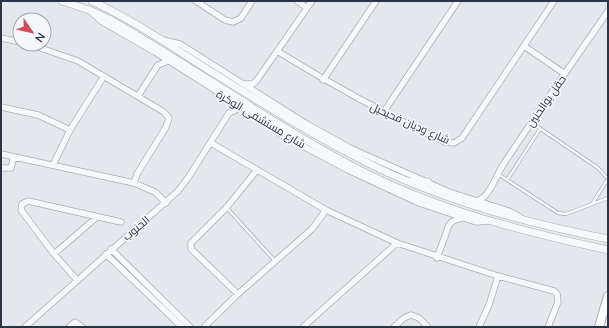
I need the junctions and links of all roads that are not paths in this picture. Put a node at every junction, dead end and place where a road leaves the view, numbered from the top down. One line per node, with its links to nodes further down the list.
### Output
1 (62, 1): 11 (street, شارع مستشفى الوكرة)
2 (92, 1): 15 (street, شارع مستشفى الوكرة)
3 (196, 1): 4 (street)
4 (252, 1)
5 (296, 1): 10 (street)
6 (312, 1): 10 (street)
7 (376, 1): 25 (street)
8 (458, 1): 34 (street)
9 (554, 1): 16 (street, شارع وديان فحيحيل)
10 (307, 8): 17 (street)
11 (89, 10): 19 (street, شارع مستشفى الوكرة); 40 (street, شارع مستشفى الوكرة)
12 (608, 11): 22 (street, حقل بوالحنين)
13 (1, 38): 14 (street)
14 (12, 40)
15 (162, 40): 26 (street, شارع مستشفى الوكرة); 35 (street, شارع مستشفى الوكرة)
16 (524, 46): 22 (street); 34 (street, شارع وديان فحيحيل)
17 (278, 51): 24 (street); 25 (street, شارع وديان فحيحيل)
18 (52, 52): 23 (street)
19 (154, 52): 20 (street, شارع مستشفى الوكرة); 21 (street)
20 (168, 61): 21 (street); 29 (street, شارع مستشفى الوكرة)
21 (158, 65): 28 (street)
22 (565, 74): 36 (street, حقل بوالحنين)
23 (104, 76): 28 (street); 39 (street)
24 (257, 80): 26 (street); 27 (street)
25 (323, 80): 34 (street, شارع وديان فحيحيل)
26 (243, 84): 27 (street, شارع مستشفى الوكرة)
27 (260, 94): 30 (street, شارع مستشفى الوكرة)
28 (138, 96): 52 (street)
29 (229, 101): 32 (street, شارع مستشفى الوكرة); 33 (street)
30 (272, 102): 35 (street); 51 (street, شارع مستشفى الوكرة)
31 (1, 107): 39 (street)
32 (240, 108): 33 (street); 37 (street, شارع مستشفى الوكرة)
33 (229, 113): 41 (street, الجنوب)
34 (383, 113)
35 (280, 114): 50 (street, شارع مستشفى الوكرة)
36 (531, 122): 38 (lane); 47 (street, حقل بوالحنين)
37 (271, 127): 40 (street); 61 (street, شارع مستشفى الوكرة)
38 (540, 128): 48 (lane); 49 (lane)
39 (70, 130): 44 (street)
40 (291, 132): 54 (street, شارع مستشفى الوكرة)
41 (210, 143): 46 (street); 57 (street, الجنوب)
42 (1, 154): 43 (street)
43 (14, 157): 44 (street); 45 (street)
44 (53, 165): 52 (street)
45 (1, 168)
46 (257, 170): 59 (street); 62 (street)
47 (498, 174): 49 (lane); 53 (street, حقل بوالحنين)
48 (608, 179): 58 (lane)
49 (507, 180): 58 (lane)
50 (407, 181): 51 (street); 67 (street, شارع مستشفى الوكرة)
51 (428, 182): 56 (street, شارع مستشفى الوكرة)
52 (134, 183): 57 (street)
53 (489, 192): 56 (street, حقل بوالحنين); 60 (street)
54 (423, 198): 61 (street); 66 (street, شارع مستشفى الوكرة)
55 (608, 198): 58 (lane)
56 (477, 201): 60 (street, شارع مستشفى الوكرة)
57 (166, 203): 72 (street, الجنوب)
58 (591, 205)
59 (227, 207): 77 (lane); 80 (street)
60 (496, 207): 67 (street, شارع مستشفى الوكرة)
61 (433, 208): 63 (street, شارع مستشفى الوكرة)
62 (326, 210): 71 (street); 77 (street)
63 (445, 212): 65 (street, شارع مستشفى الوكرة); 69 (street)
64 (97, 217): 68 (street); 74 (street); 74 (street)
65 (463, 218): 66 (street, شارع مستشفى الوكرة); 69 (street)
66 (488, 221): 73 (street, شارع مستشفى الوكرة)
67 (525, 221): 70 (street, شارع مستشفى الوكرة)
68 (121, 222)
69 (449, 225): 76 (street)
70 (608, 239)
71 (397, 243): 76 (street); 88 (street)
72 (111, 249): 75 (street, الجنوب); 86 (street)
73 (608, 250)
74 (54, 254): 79 (street)
75 (106, 254): 79 (street, الجنوب); 85 (street)
76 (437, 258): 78 (street)
77 (275, 261): 80 (street)
78 (498, 276): 91 (street); 92 (street)
79 (77, 280): 82 (street, الجنوب)
80 (238, 294): 87 (street)
81 (608, 296): 93 (main road)
82 (29, 326)
83 (69, 327): 84 (street)
84 (82, 327)
85 (182, 327)
86 (190, 327)
87 (204, 327)
88 (303, 327)
89 (394, 327): 90 (street)
90 (428, 327)
91 (478, 327)
92 (548, 327)
93 (599, 327)

